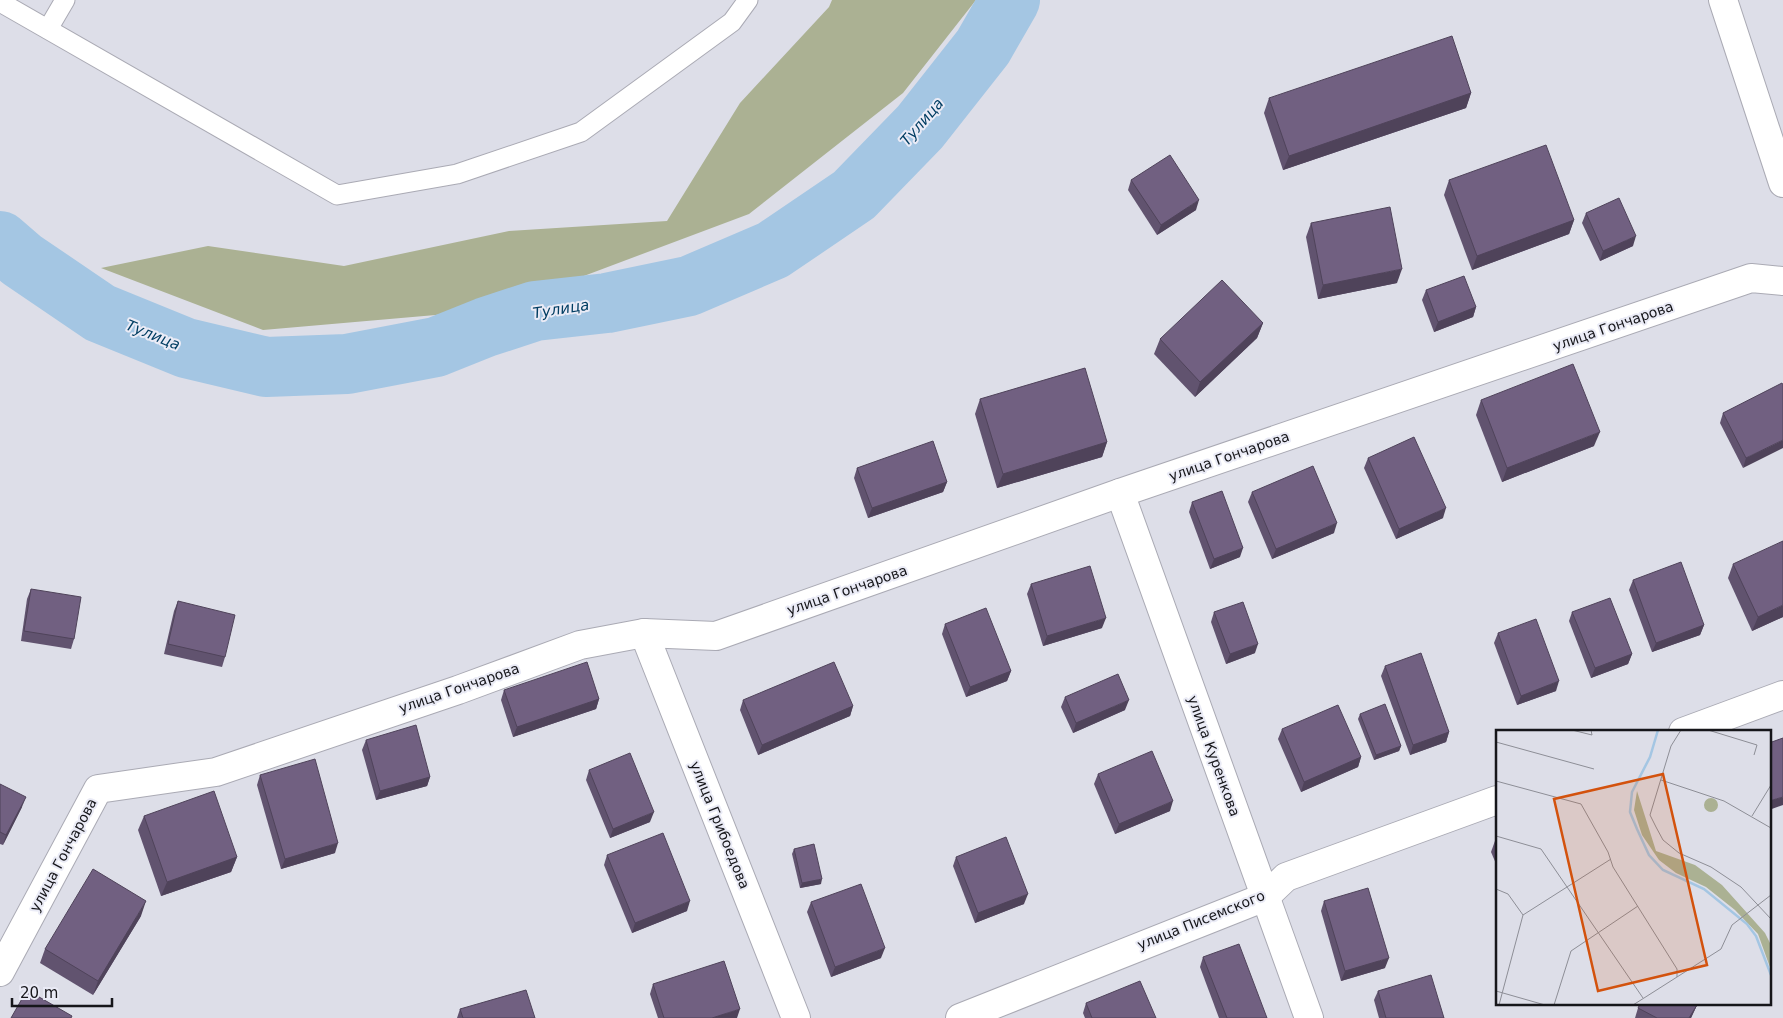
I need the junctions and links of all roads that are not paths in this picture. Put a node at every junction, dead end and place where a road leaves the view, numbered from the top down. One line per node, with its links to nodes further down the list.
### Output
1 (65, 0): 5 (lane)
2 (748, 0): 5 (lane)
3 (1723, 0): 6 (street)
4 (0, 2): 5 (lane)
5 (48, 29)
6 (1783, 183)
7 (1783, 281): 8 (street, улица Гончарова)
8 (1120, 493): 9 (street, улица Гончарова); 13 (street, улица Куренкова)
9 (644, 633): 14 (street, улица Гончарова); 15 (street, улица Грибоедова)
10 (1783, 695): 11 (street)
11 (1688, 730)
12 (1496, 800): 13 (street, улица Писемского)
13 (1264, 897): 16 (street, улица Писемского); 17 (street, улица Куренкова)
14 (0, 972)
15 (796, 1018)
16 (960, 1018)
17 (1309, 1018)

